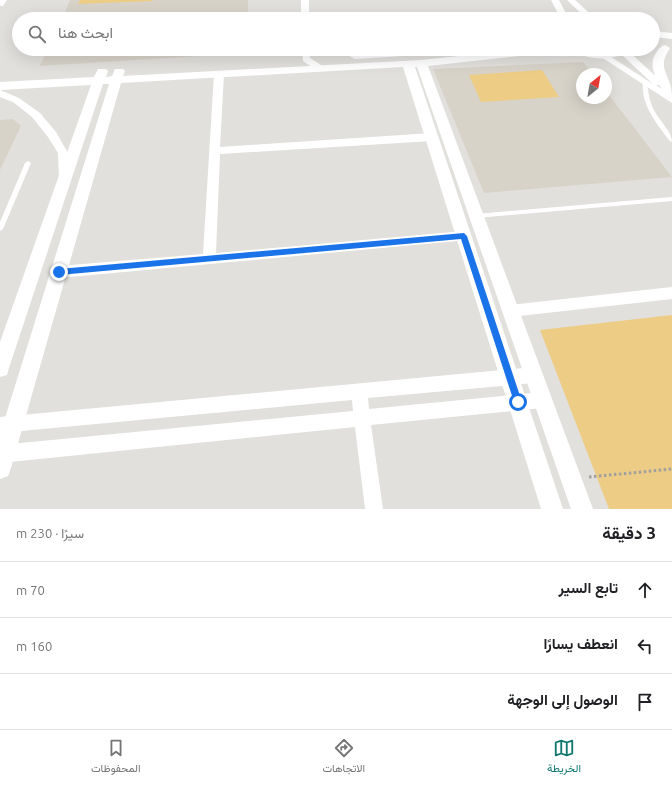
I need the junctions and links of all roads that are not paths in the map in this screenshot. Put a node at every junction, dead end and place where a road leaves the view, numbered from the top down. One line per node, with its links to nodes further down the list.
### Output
1 (3, 0): 5 (street)
2 (305, 0): 6 (street)
3 (555, 0): 7 (street)
4 (571, 0): 8 (street)
5 (0, 4)
6 (305, 12)
7 (561, 12)
8 (583, 12)
9 (660, 35): 10 (street)
10 (672, 36)
11 (287, 56): 20 (street)
12 (308, 56): 18 (street)
13 (499, 56): 17 (street)
14 (604, 56): 23 (street)
15 (630, 56): 26 (street)
16 (659, 56): 26 (street)
17 (414, 64): 18 (street); 27 (street); 33 (street)
18 (321, 69): 21 (street)
19 (87, 70): 22 (street)
20 (118, 74): 21 (street); 22 (street); 37 (street)
21 (219, 74): 29 (street)
22 (101, 75): 24 (street); 31 (street)
23 (645, 82): 26 (street); 28 (lane)
24 (0, 86)
25 (0, 93): 31 (street)
26 (671, 97)
27 (432, 137): 29 (street); 35 (street)
28 (672, 140)
29 (215, 151): 36 (street)
30 (28, 163): 34 (lane)
31 (65, 179): 40 (street)
32 (672, 199): 33 (lane)
33 (476, 216): 39 (street)
34 (0, 229)
35 (464, 236): 36 (street); 42 (street)
36 (209, 258): 37 (street)
37 (59, 272): 47 (street)
38 (672, 293): 39 (street)
39 (510, 311): 41 (street)
40 (0, 368)
41 (534, 376): 42 (street); 44 (street)
42 (510, 378): 43 (street); 45 (street)
43 (359, 392): 46 (street); 47 (street)
44 (542, 400): 45 (street); 51 (street)
45 (518, 402): 46 (street); 50 (street)
46 (362, 418): 48 (street); 49 (street)
47 (7, 425): 48 (street)
48 (1, 459)
49 (374, 509)
50 (552, 509)
51 (582, 509)

